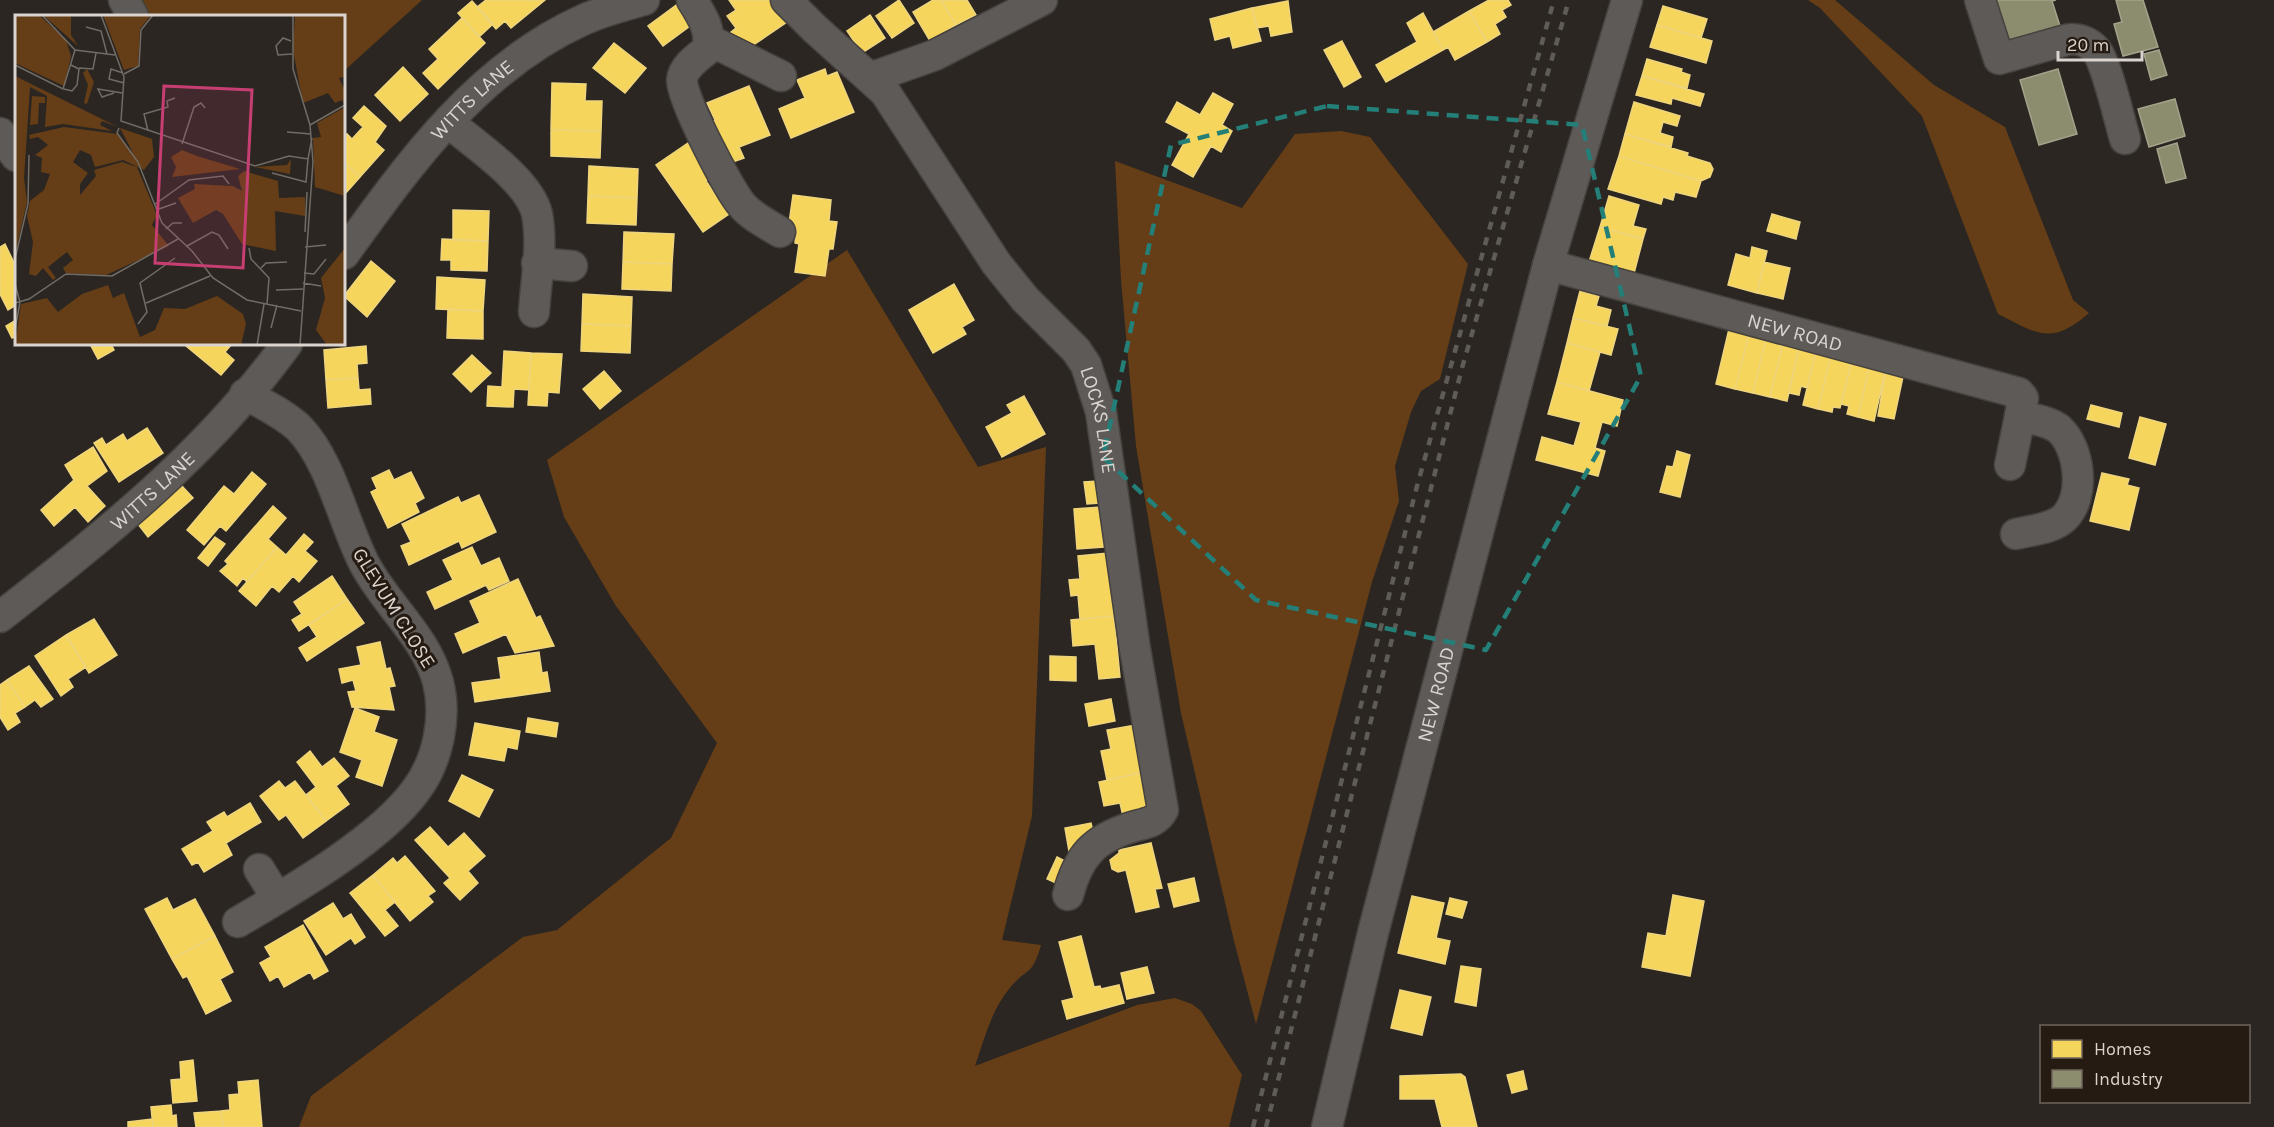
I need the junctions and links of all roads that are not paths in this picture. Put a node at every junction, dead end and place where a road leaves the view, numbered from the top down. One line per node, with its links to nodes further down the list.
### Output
1 (124, 0): 8 (street)
2 (644, 0): 12 (street, WITTS LANE)
3 (692, 0): 9 (street)
4 (786, 0): 11 (street, LOCKS LANE)
5 (1042, 0): 11 (street)
6 (1627, 0): 19 (street, NEW ROAD)
7 (1980, 0): 14 (street)
8 (132, 15)
9 (709, 40): 10 (street); 16 (street)
10 (781, 76)
11 (870, 78): 29 (street, LOCKS LANE)
12 (448, 122): 17 (street, WITTS LANE); 18 (street)
13 (0, 133): 15 (street)
14 (2124, 139)
15 (15, 155)
16 (780, 232)
17 (345, 253)
18 (537, 263): 20 (street); 21 (street)
19 (1548, 265): 24 (street, NEW ROAD); 32 (street, NEW ROAD)
20 (572, 266)
21 (534, 312)
22 (286, 345): 23 (street, WITTS LANE)
23 (245, 394): 27 (street, WITTS LANE); 30 (street, GLEVUM CLOSE)
24 (2020, 416): 25 (street, NEW ROAD); 26 (street)
25 (2010, 465)
26 (2016, 534)
27 (0, 617)
28 (260, 869): 30 (street)
29 (1068, 895)
30 (278, 898): 31 (street, GLEVUM CLOSE)
31 (238, 922)
32 (1327, 1127)

